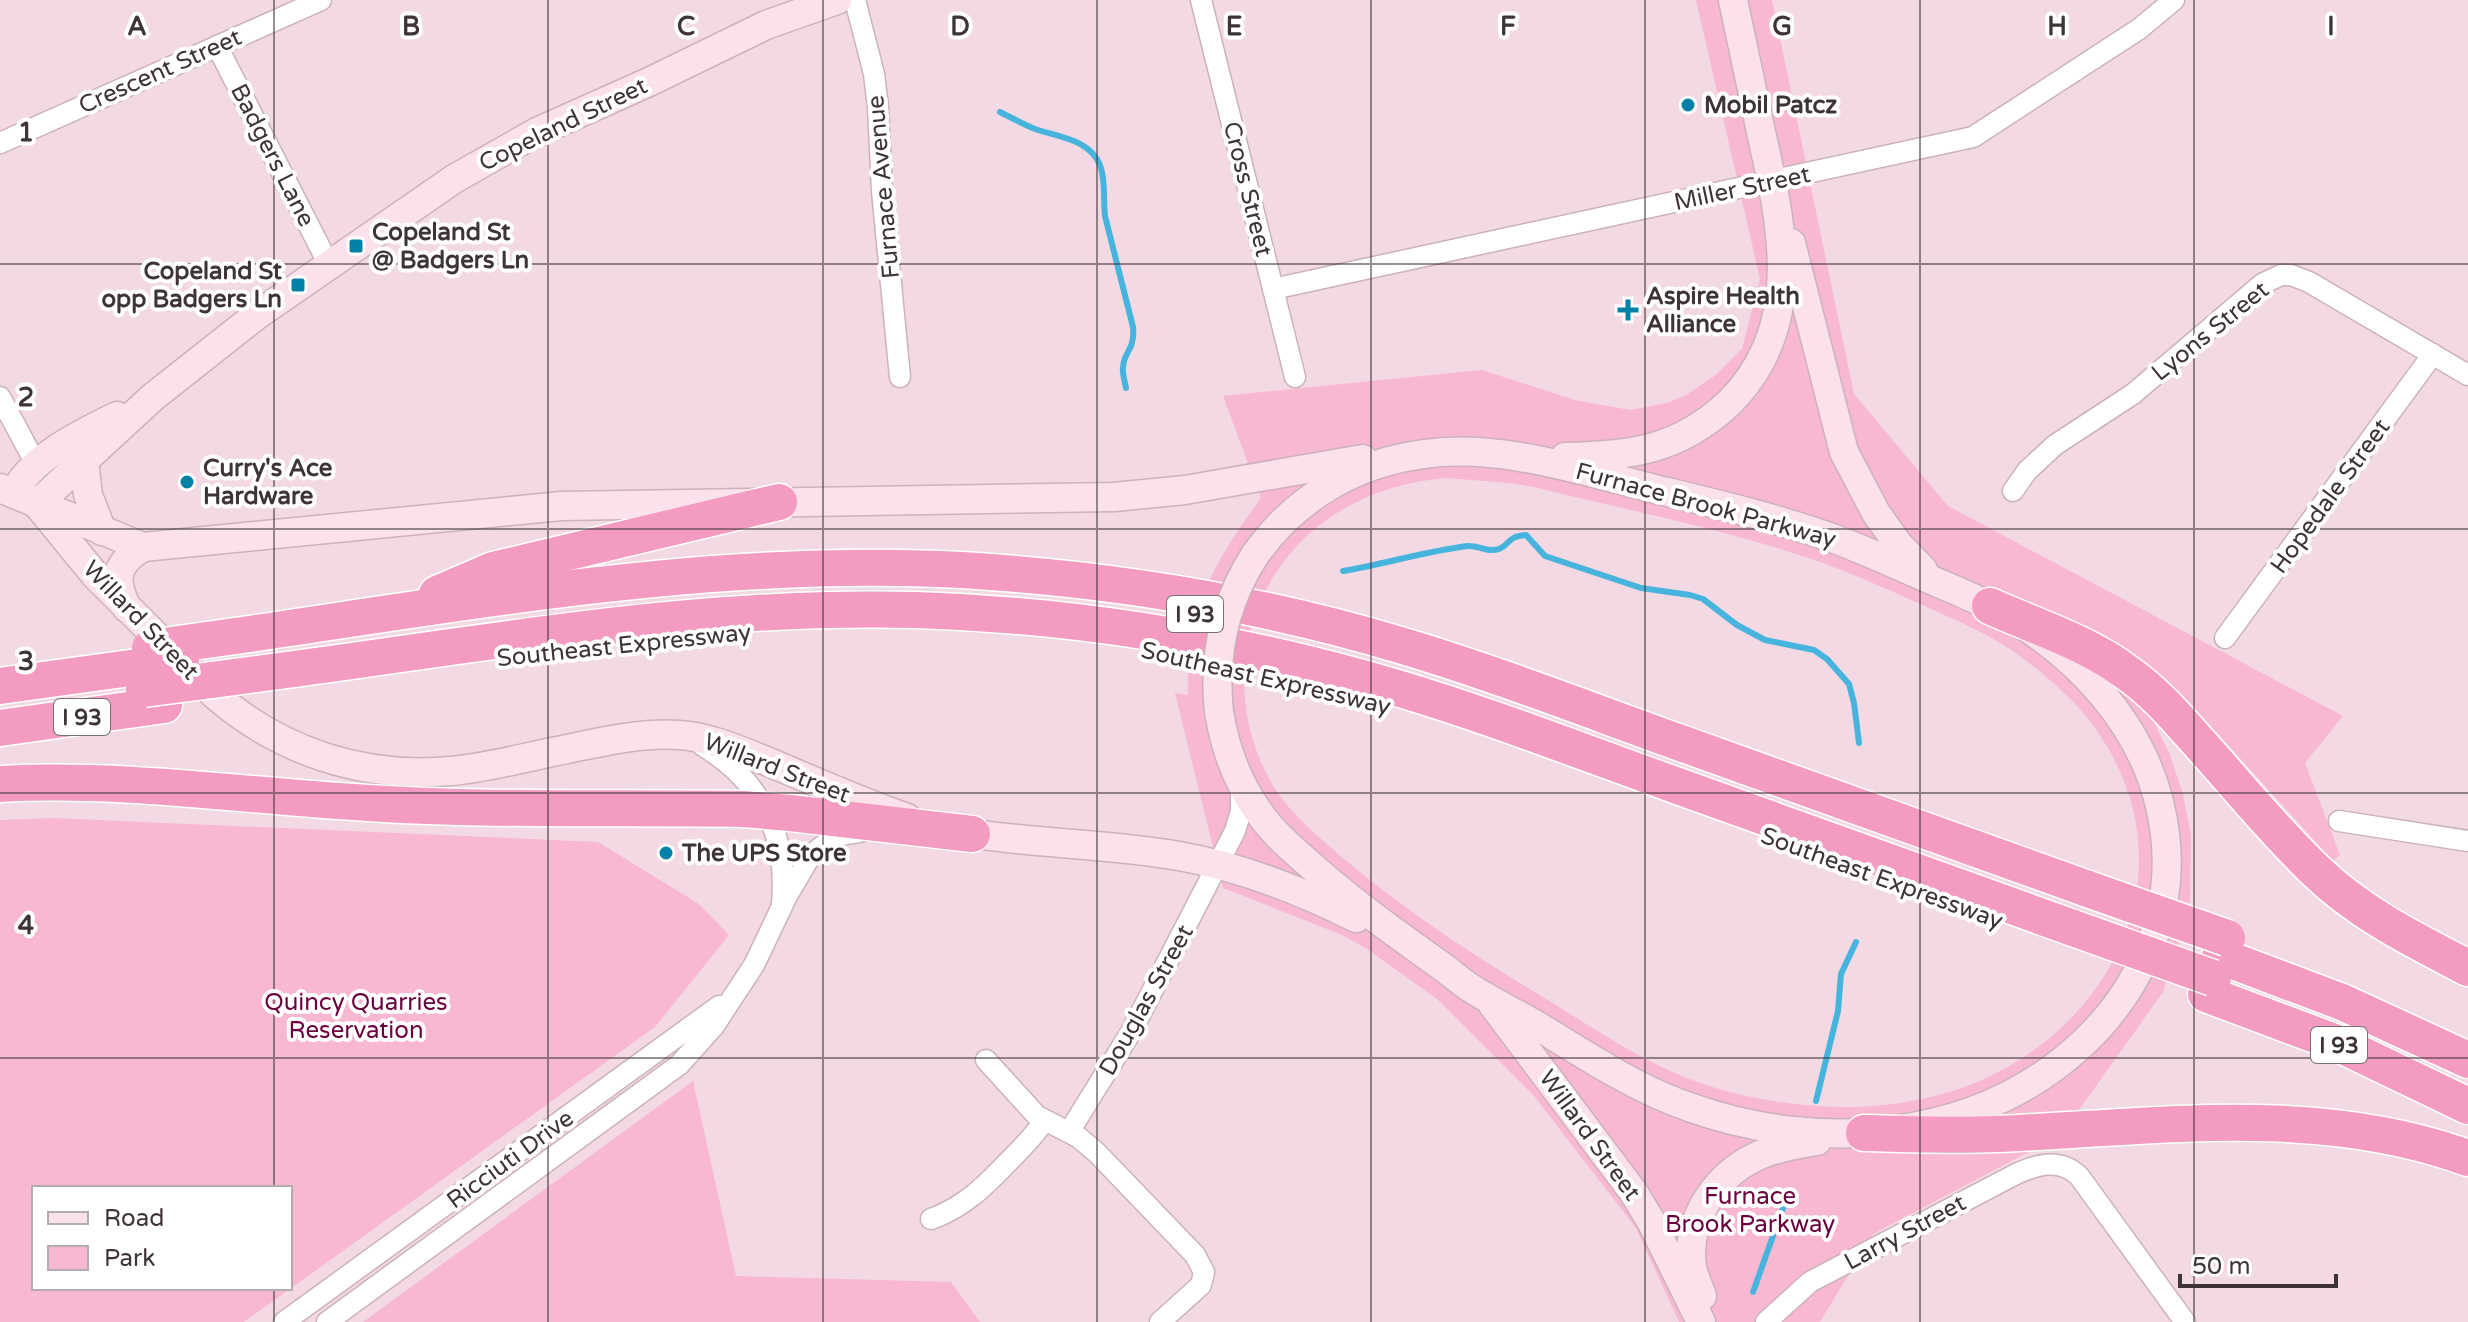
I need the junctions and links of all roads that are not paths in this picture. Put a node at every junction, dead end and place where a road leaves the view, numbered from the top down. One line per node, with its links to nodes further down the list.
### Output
1 (321, 0): 7 (street, Crescent Street)
2 (837, 0): 10 (main road, Copeland Street)
3 (855, 0): 14 (street, Furnace Avenue)
4 (1201, 0): 11 (street, Cross Street)
5 (1733, 0): 9 (main road, Furnace Brook Parkway)
6 (2174, 0): 9 (street, Miller Street)
7 (217, 46): 8 (street, Crescent Street); 10 (street, Badgers Lane)
8 (0, 143)
9 (1772, 181): 11 (street, Miller Street); 19 (main road, Furnace Brook Parkway); 27 (main road, Furnace Brook Parkway)
10 (329, 265): 17 (main road, Copeland Street)
11 (1273, 289): 15 (street, Cross Street)
12 (2433, 354): 13 (street, Lyons Street); 22 (street, Lyons Street); 31 (street, Hopedale Street)
13 (2468, 375)
14 (900, 377)
15 (1295, 377)
16 (0, 397): 21 (street)
17 (153, 397): 20 (main road, Copeland Street); 21 (main road, Copeland Street)
18 (1428, 453): 19 (main road, Furnace Brook Parkway); 24 (main road, Willard Street); 39 (main road, Furnace Brook Parkway, bridge)
19 (1513, 456): 27 (main road, Furnace Brook Parkway)
20 (84, 460): 23 (main road, Copeland Street); 25 (main road)
21 (36, 464): 23 (main road, Copeland Street)
22 (2013, 491)
23 (17, 495): 25 (main road, Willard Street); 29 (main road, Willard Street)
24 (779, 502): 26 (main road, Willard Street); 30 (highway)
25 (102, 531): 26 (main road, Willard Street)
26 (143, 547): 29 (main road)
27 (1941, 584): 28 (main road, Furnace Brook Parkway)
28 (1990, 606): 50 (highway); 60 (main road, Furnace Brook Parkway)
29 (127, 608): 38 (main road, Willard Street)
30 (391, 613): 32 (highway, Southeast Expressway / I 93); 47 (highway, Southeast Expressway / I 93)
31 (2225, 638)
32 (281, 659): 34 (highway, Southeast Expressway / I 93); 34 (highway, Southeast Expressway / I 93, bridge); 47 (highway, Southeast Expressway / I 93); 47 (highway, I 93)
33 (0, 669): 34 (highway, Southeast Expressway / I 93)
34 (136, 679): 35 (highway, I 93); 36 (highway, I 93); 37 (highway, Southeast Expressway / I 93)
35 (0, 686)
36 (0, 710)
37 (0, 728)
38 (681, 735): 41 (street, Ricciuti Drive); 43 (main road, Willard Street)
39 (1240, 780): 45 (street, Douglas Street); 48 (main road, Furnace Brook Parkway)
40 (0, 784): 41 (highway)
41 (766, 811): 43 (highway); 46 (street, Ricciuti Drive)
42 (2339, 821): 44 (street)
43 (972, 834): 45 (main road, Willard Street); 46 (street, Ricciuti Drive)
44 (2468, 841)
45 (1218, 865): 48 (main road, Willard Street); 59 (street, Douglas Street)
46 (781, 908): 51 (street, Ricciuti Drive)
47 (2078, 916): 49 (highway, Southeast Expressway / I 93); 49 (highway, Southeast Expressway / I 93, bridge)
48 (1408, 944): 52 (main road, Furnace Brook Parkway)
49 (2216, 966): 53 (highway, Southeast Expressway / I 93); 55 (highway, I 93); 56 (highway, I 93); 57 (highway, Southeast Expressway / I 93)
50 (2468, 968)
51 (734, 993): 63 (street, Ricciuti Drive); 64 (street, Ricciuti Drive)
52 (1488, 997): 60 (main road, Furnace Brook Parkway); 66 (main road, Willard Street)
53 (2468, 1039)
54 (986, 1060): 58 (street)
55 (2468, 1060)
56 (2468, 1084)
57 (2468, 1106)
58 (1044, 1121): 59 (street); 62 (street)
59 (1069, 1132): 65 (street)
60 (1862, 1133): 61 (highway); 67 (main road)
61 (2468, 1158)
62 (931, 1219)
63 (284, 1322)
64 (327, 1322)
65 (1160, 1322)
66 (1701, 1322)
67 (1715, 1322)
68 (1766, 1322): 69 (street, Larry Street)
69 (2185, 1322)

